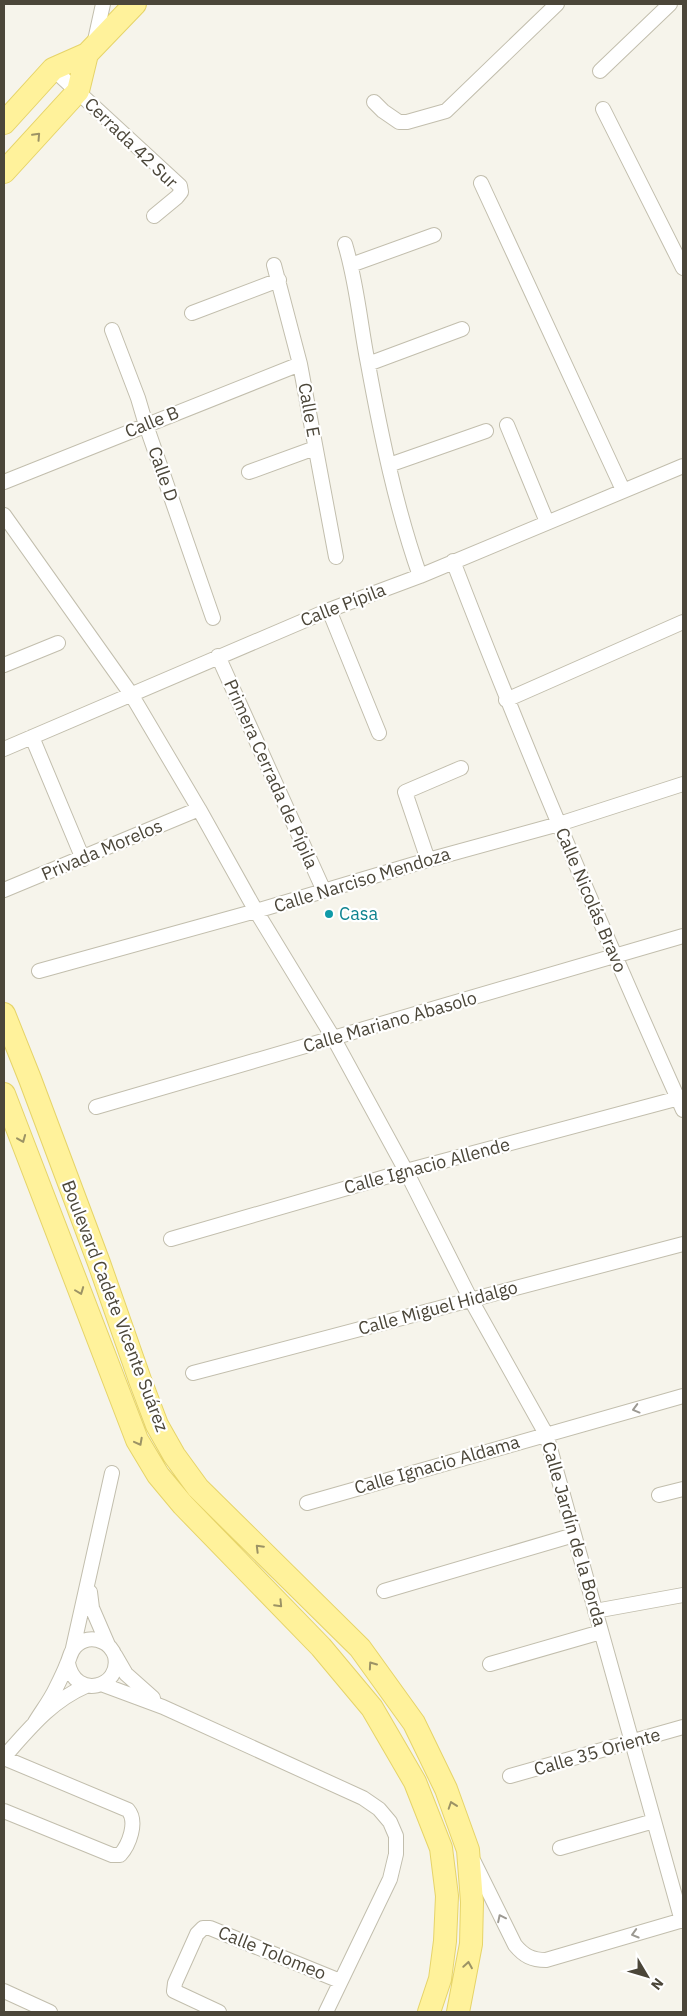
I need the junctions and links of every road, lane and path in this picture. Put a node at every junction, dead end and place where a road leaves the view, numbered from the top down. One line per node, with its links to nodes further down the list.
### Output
1 (103, 4): 5 (street)
2 (135, 4): 5 (main road)
3 (670, 4): 7 (street)
4 (552, 5): 9 (street)
5 (91, 49): 6 (main road); 8 (main road)
6 (53, 69): 8 (street, Cerrada 42 Sur); 11 (main road)
7 (600, 70)
8 (78, 92): 12 (main road, one-way to 8); 14 (street, Cerrada 42 Sur)
9 (374, 102)
10 (603, 109): 19 (street)
11 (4, 123)
12 (4, 172)
13 (481, 183): 34 (street)
14 (154, 216)
15 (434, 235): 18 (street)
16 (345, 244): 18 (street)
17 (274, 265): 20 (street, Calle E)
18 (351, 265): 25 (street)
19 (683, 268)
20 (279, 280): 21 (street); 24 (street, Calle E)
21 (192, 314)
22 (462, 329): 25 (street)
23 (112, 330): 26 (street, Calle D)
24 (300, 364): 26 (street, Calle B); 29 (street, Calle E)
25 (368, 364): 30 (street)
26 (146, 425): 33 (street, Calle B); 41 (street, Calle D)
27 (507, 425): 36 (street)
28 (486, 432): 30 (street)
29 (316, 448): 32 (street); 37 (street, Calle E)
30 (390, 465): 39 (street)
31 (683, 466): 34 (street, Calle Pípila)
32 (249, 472)
33 (4, 482)
34 (622, 490): 36 (street, Calle Pípila)
35 (4, 515): 46 (street, Calle Jardín de la Borda)
36 (547, 522): 38 (street, Calle Pípila)
37 (336, 557)
38 (453, 561): 39 (street, Calle Pípila); 47 (street, Calle Nicolás Bravo)
39 (420, 576): 40 (street, Calle Pípila)
40 (329, 610): 44 (street, Calle Pípila); 48 (street)
41 (214, 618)
42 (683, 622): 47 (street)
43 (58, 643): 45 (street)
44 (218, 656): 46 (street, Calle Pípila); 58 (street, Primera Cerrada de Pípila)
45 (4, 665)
46 (131, 694): 49 (street, Calle Pípila); 53 (street, Calle Jardín de la Borda)
47 (506, 700): 54 (street, Calle Nicolás Bravo)
48 (378, 733)
49 (32, 737): 50 (street, Calle Pípila); 55 (street)
50 (4, 749)
51 (461, 768): 56 (street)
52 (683, 784): 54 (street, Calle Narciso Mendoza)
53 (199, 809): 55 (street, Privada Morelos); 59 (street, Calle Jardín de la Borda)
54 (559, 824): 56 (street, Calle Narciso Mendoza); 61 (street, Calle Nicolás Bravo)
55 (83, 859): 57 (street, Privada Morelos)
56 (428, 860): 58 (street, Calle Narciso Mendoza)
57 (4, 890)
58 (324, 891): 59 (street, Calle Narciso Mendoza)
59 (256, 912): 62 (street, Calle Narciso Mendoza); 64 (street, Calle Jardín de la Borda)
60 (683, 936): 61 (street, Calle Mariano Abasolo)
61 (615, 956): 64 (street, Calle Mariano Abasolo); 66 (street, Calle Nicolás Bravo)
62 (38, 972)
63 (4, 1014): 100 (main road, Boulevard Cadete Vicente Suárez, one-way to 63)
64 (334, 1039): 67 (street, Calle Mariano Abasolo); 68 (street, Calle Jardín de la Borda)
65 (4, 1094): 107 (main road, Boulevard Cadete Vicente Suárez, one-way to 107)
66 (682, 1102): 68 (street, Calle Ignacio Allende)
67 (96, 1107)
68 (406, 1171): 69 (street, Calle Ignacio Allende); 71 (street, Calle Jardín de la Borda)
69 (171, 1239)
70 (683, 1244): 71 (street, Calle Miguel Hidalgo)
71 (471, 1300): 72 (street, Calle Miguel Hidalgo); 74 (street, Calle Jardín de la Borda)
72 (194, 1373)
73 (683, 1396): 74 (street, Calle Ignacio Aldama, one-way to 74)
74 (546, 1434): 78 (street, Calle Ignacio Aldama); 79 (street, Calle Jardín de la Borda)
75 (112, 1473): 80 (street)
76 (683, 1489): 77 (street)
77 (659, 1495)
78 (307, 1503)
79 (574, 1535): 81 (street); 83 (street, Calle Jardín de la Borda)
80 (88, 1581): 85 (street); 86 (street)
81 (384, 1591)
82 (683, 1595): 83 (street)
83 (595, 1611): 84 (street, Calle Jardín de la Borda)
84 (601, 1632): 88 (street); 94 (street, Calle Jardín de la Borda)
85 (73, 1648): 86 (street); 87 (street)
86 (111, 1650): 89 (street); 91 (street)
87 (68, 1663): 90 (street); 92 (street)
88 (490, 1664)
89 (101, 1684): 90 (street); 91 (street)
90 (86, 1686): 92 (street)
91 (163, 1707): 102 (street)
92 (34, 1724): 95 (street)
93 (683, 1728): 94 (street, Calle 35 Oriente)
94 (632, 1742): 96 (street, Calle 35 Oriente); 98 (street, Calle Jardín de la Borda)
95 (4, 1758): 97 (street)
96 (510, 1776)
97 (4, 1811)
98 (654, 1821): 99 (street); 101 (street, Calle Jardín de la Borda)
99 (560, 1848)
100 (468, 1850): 101 (street, one-way to 100); 108 (main road, Boulevard Cadete Vicente Suárez, one-way to 100)
101 (682, 1921)
102 (340, 1981): 105 (street, Calle Tolomeo); 106 (street)
103 (4, 1991): 104 (street)
104 (50, 2012)
105 (219, 2012)
106 (326, 2012)
107 (428, 2012)
108 (458, 2012)

